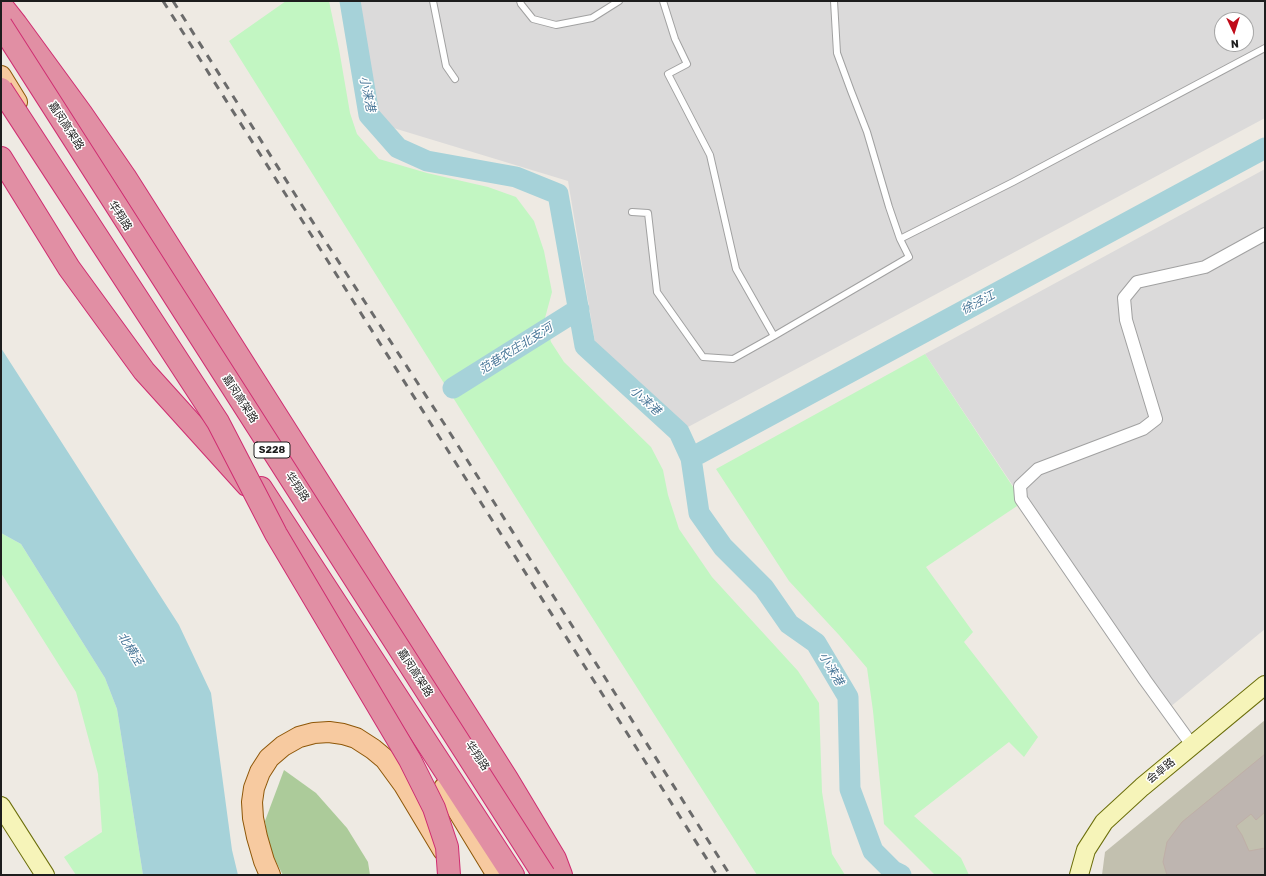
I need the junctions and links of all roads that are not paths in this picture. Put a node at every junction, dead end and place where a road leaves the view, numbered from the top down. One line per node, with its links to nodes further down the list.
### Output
1 (433, 1): 11 (lane)
2 (520, 1): 3 (lane)
3 (619, 1)
4 (664, 1): 17 (lane)
5 (834, 1): 16 (lane)
6 (1, 5): 18 (highway)
7 (1, 25): 30 (highway, 嘉闵高架路 / S228, bridge)
8 (1, 32): 31 (main road, 华翔路)
9 (1265, 48): 16 (lane)
10 (1, 76): 20 (main road)
11 (455, 79)
12 (1, 89): 19 (highway, S228, bridge)
13 (1, 158): 20 (highway)
14 (632, 212): 17 (lane)
15 (1265, 234): 22 (street)
16 (900, 239): 17 (lane)
17 (774, 336)
18 (256, 385): 32 (highway); 33 (highway)
19 (218, 422): 26 (highway, bridge); 29 (highway, S228, bridge)
20 (276, 517): 28 (main road)
21 (1265, 685): 22 (main road, 会卓路)
22 (1192, 745): 34 (main road, 会卓路)
23 (1, 806): 24 (main road)
24 (45, 875)
25 (270, 875): 27 (main road)
26 (449, 875)
27 (458, 875)
28 (497, 875)
29 (512, 875)
30 (544, 875)
31 (554, 875)
32 (561, 875)
33 (570, 875)
34 (1079, 875)

